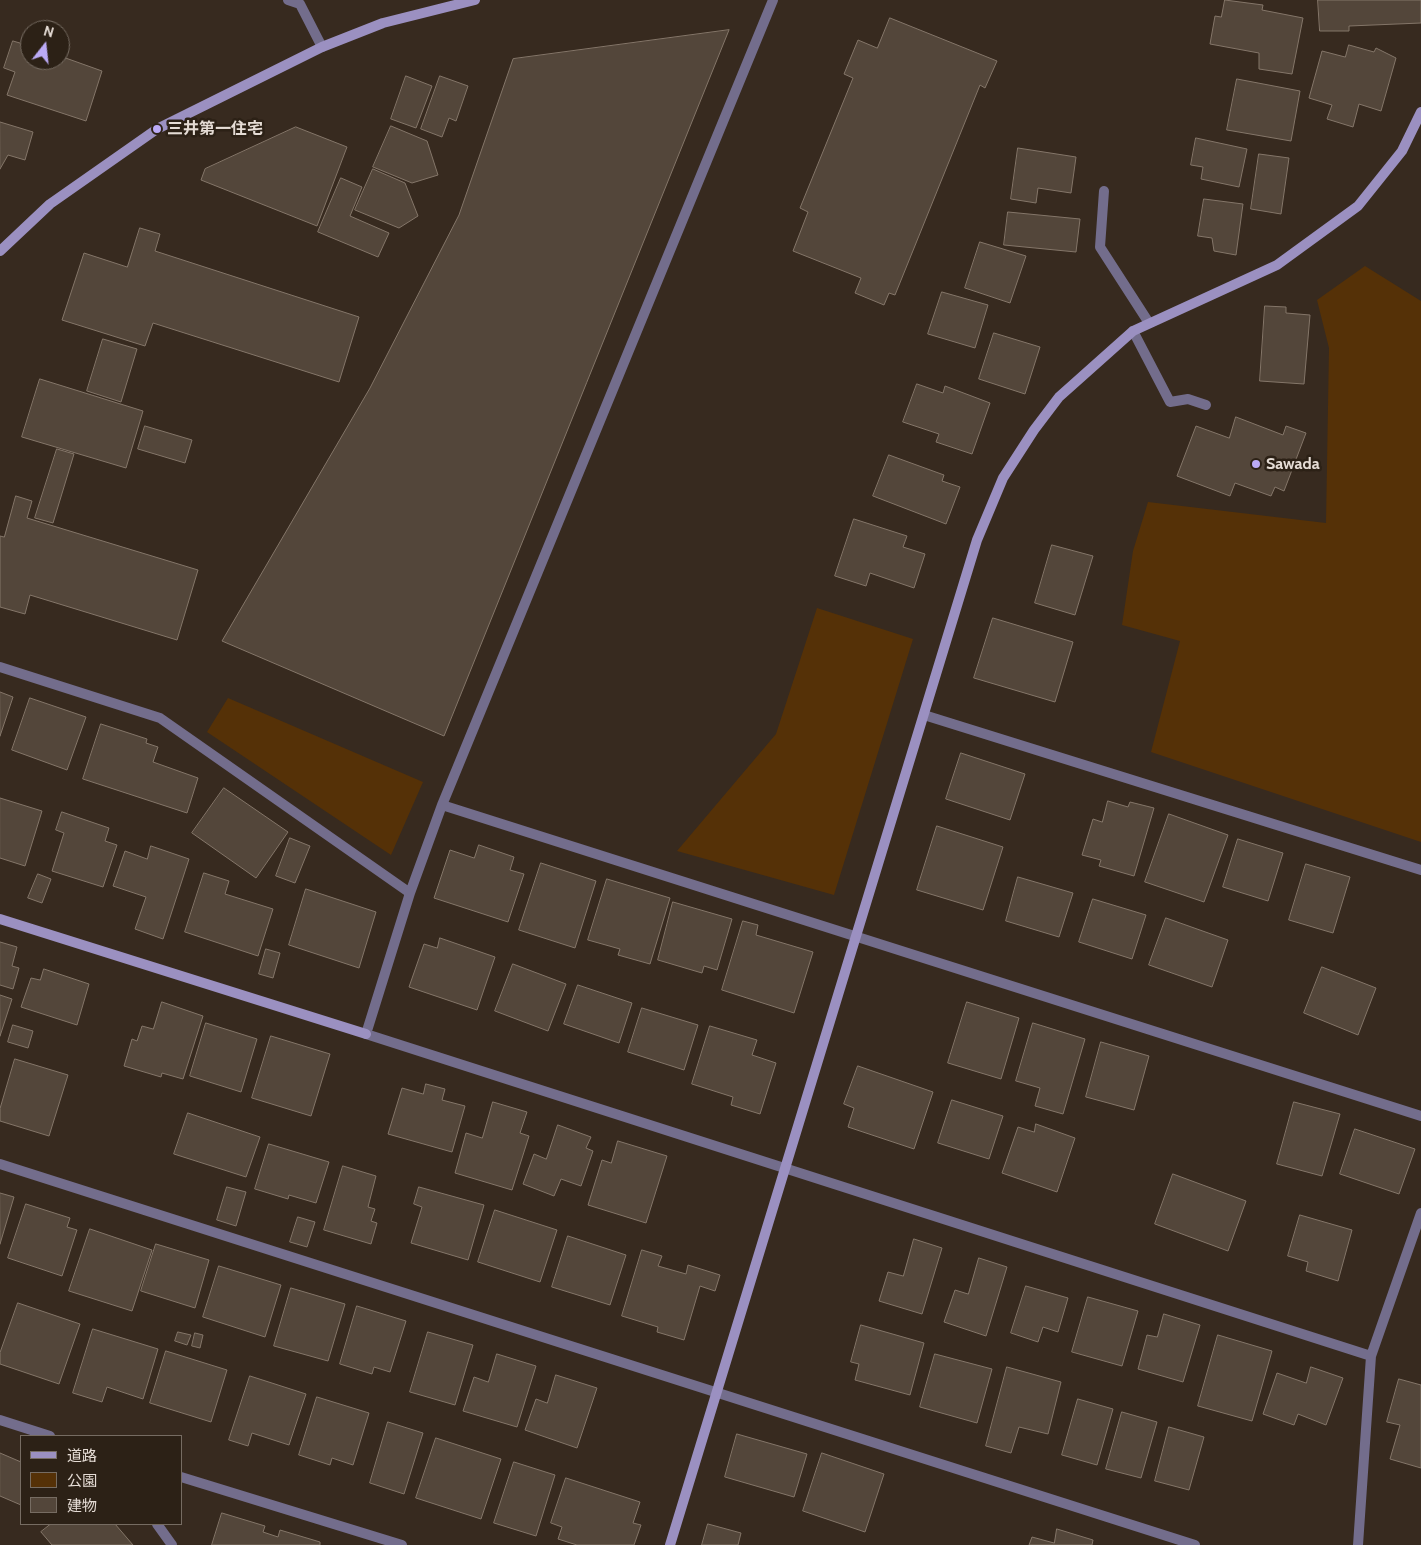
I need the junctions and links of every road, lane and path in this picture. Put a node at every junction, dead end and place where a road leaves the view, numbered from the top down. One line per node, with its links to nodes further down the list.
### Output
1 (288, 0): 4 (street)
2 (475, 0): 4 (street)
3 (773, 0): 13 (street)
4 (322, 47): 7 (street)
5 (1421, 112): 8 (street)
6 (1104, 190): 8 (street)
7 (0, 251)
8 (1149, 323): 9 (street)
9 (1133, 331): 10 (street); 12 (street)
10 (1206, 405)
11 (0, 667): 15 (street)
12 (924, 715): 14 (street); 17 (street)
13 (442, 805): 15 (street); 17 (street)
14 (1421, 870)
15 (410, 894): 18 (street)
16 (0, 919): 18 (street)
17 (857, 937): 19 (street); 21 (street)
18 (366, 1034): 21 (street)
19 (1421, 1116)
20 (0, 1164): 24 (street)
21 (785, 1168): 23 (street); 24 (street)
22 (1421, 1213): 23 (street)
23 (1371, 1356): 33 (street)
24 (716, 1392): 31 (street); 32 (street)
25 (0, 1420): 26 (street)
26 (47, 1435)
27 (182, 1477): 30 (street)
28 (158, 1525): 29 (street)
29 (172, 1545)
30 (402, 1545)
31 (670, 1545)
32 (1195, 1545)
33 (1358, 1545)

